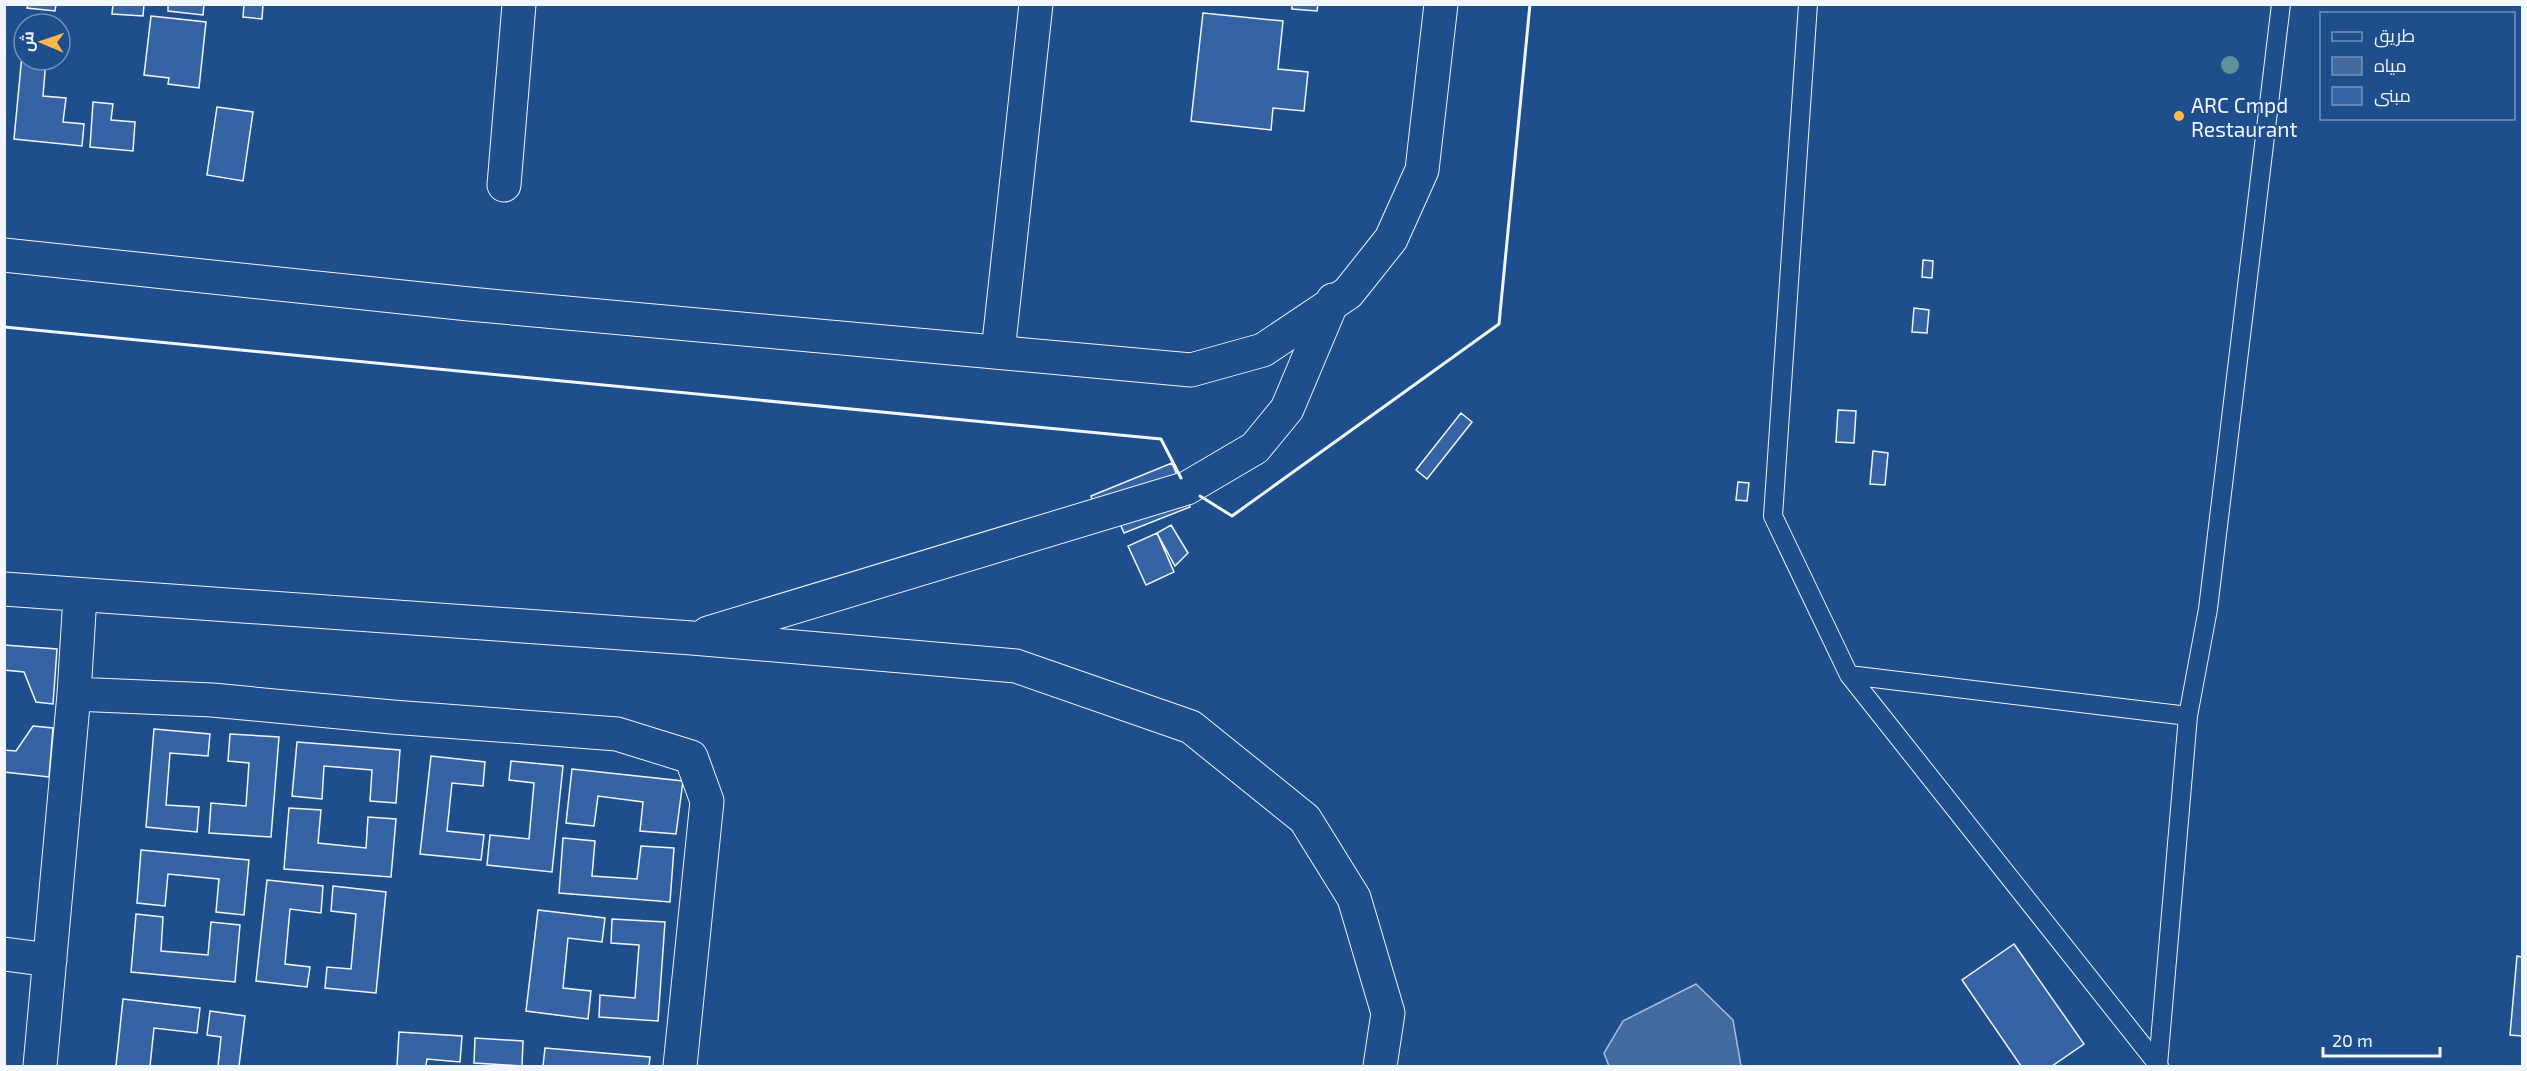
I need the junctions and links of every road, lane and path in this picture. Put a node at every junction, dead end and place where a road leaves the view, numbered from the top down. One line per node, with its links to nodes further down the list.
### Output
1 (519, 4): 6 (street)
2 (1036, 4): 9 (street)
3 (1441, 4): 8 (street)
4 (1808, 4): 13 (lane)
5 (2281, 4): 15 (lane)
6 (504, 185)
7 (4, 255): 9 (street)
8 (1333, 300): 9 (street); 12 (street)
9 (998, 352)
10 (4, 589): 11 (street)
11 (80, 596): 12 (street); 14 (street)
12 (692, 638): 20 (street)
13 (1849, 675): 15 (lane); 21 (lane)
14 (74, 694): 17 (street); 19 (street)
15 (2188, 716): 21 (lane)
16 (4, 954): 17 (street)
17 (50, 960): 18 (street)
18 (40, 1066)
19 (680, 1066)
20 (1380, 1066)
21 (2159, 1066)

